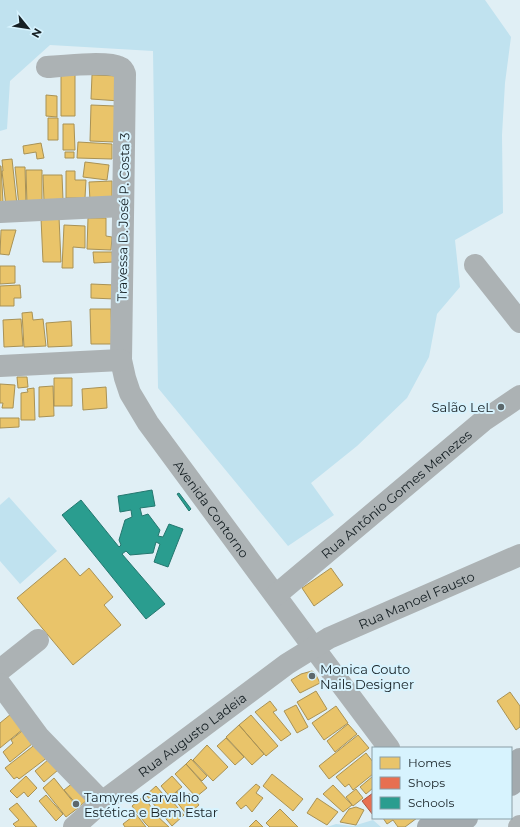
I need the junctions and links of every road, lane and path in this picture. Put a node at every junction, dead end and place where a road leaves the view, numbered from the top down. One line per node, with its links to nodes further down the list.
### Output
1 (47, 67): 2 (street, Travessa D. José P. Costa 3)
2 (123, 206): 3 (street); 6 (street, Travessa D. José P. Costa 3)
3 (0, 212)
4 (475, 265): 5 (street)
5 (520, 322)
6 (121, 360): 7 (street); 10 (street, Avenida Contorno)
7 (0, 366)
8 (520, 396): 10 (street, Rua Antônio Gomes Menezes)
9 (520, 555): 12 (street, Rua Manoel Fausto)
10 (276, 595): 12 (street, Avenida Contorno)
11 (38, 640): 13 (street)
12 (314, 648): 15 (street, Avenida Contorno); 20 (street, Rua Augusto Ladeia)
13 (0, 670)
14 (0, 684): 20 (street)
15 (388, 747)
16 (520, 759): 17 (main road)
17 (512, 765)
18 (520, 778): 19 (main road)
19 (512, 784)
20 (102, 802): 23 (street, Rua Augusto Ladeia)
21 (439, 819): 24 (main road)
22 (466, 819): 25 (main road)
23 (74, 827)
24 (428, 827)
25 (455, 827)

